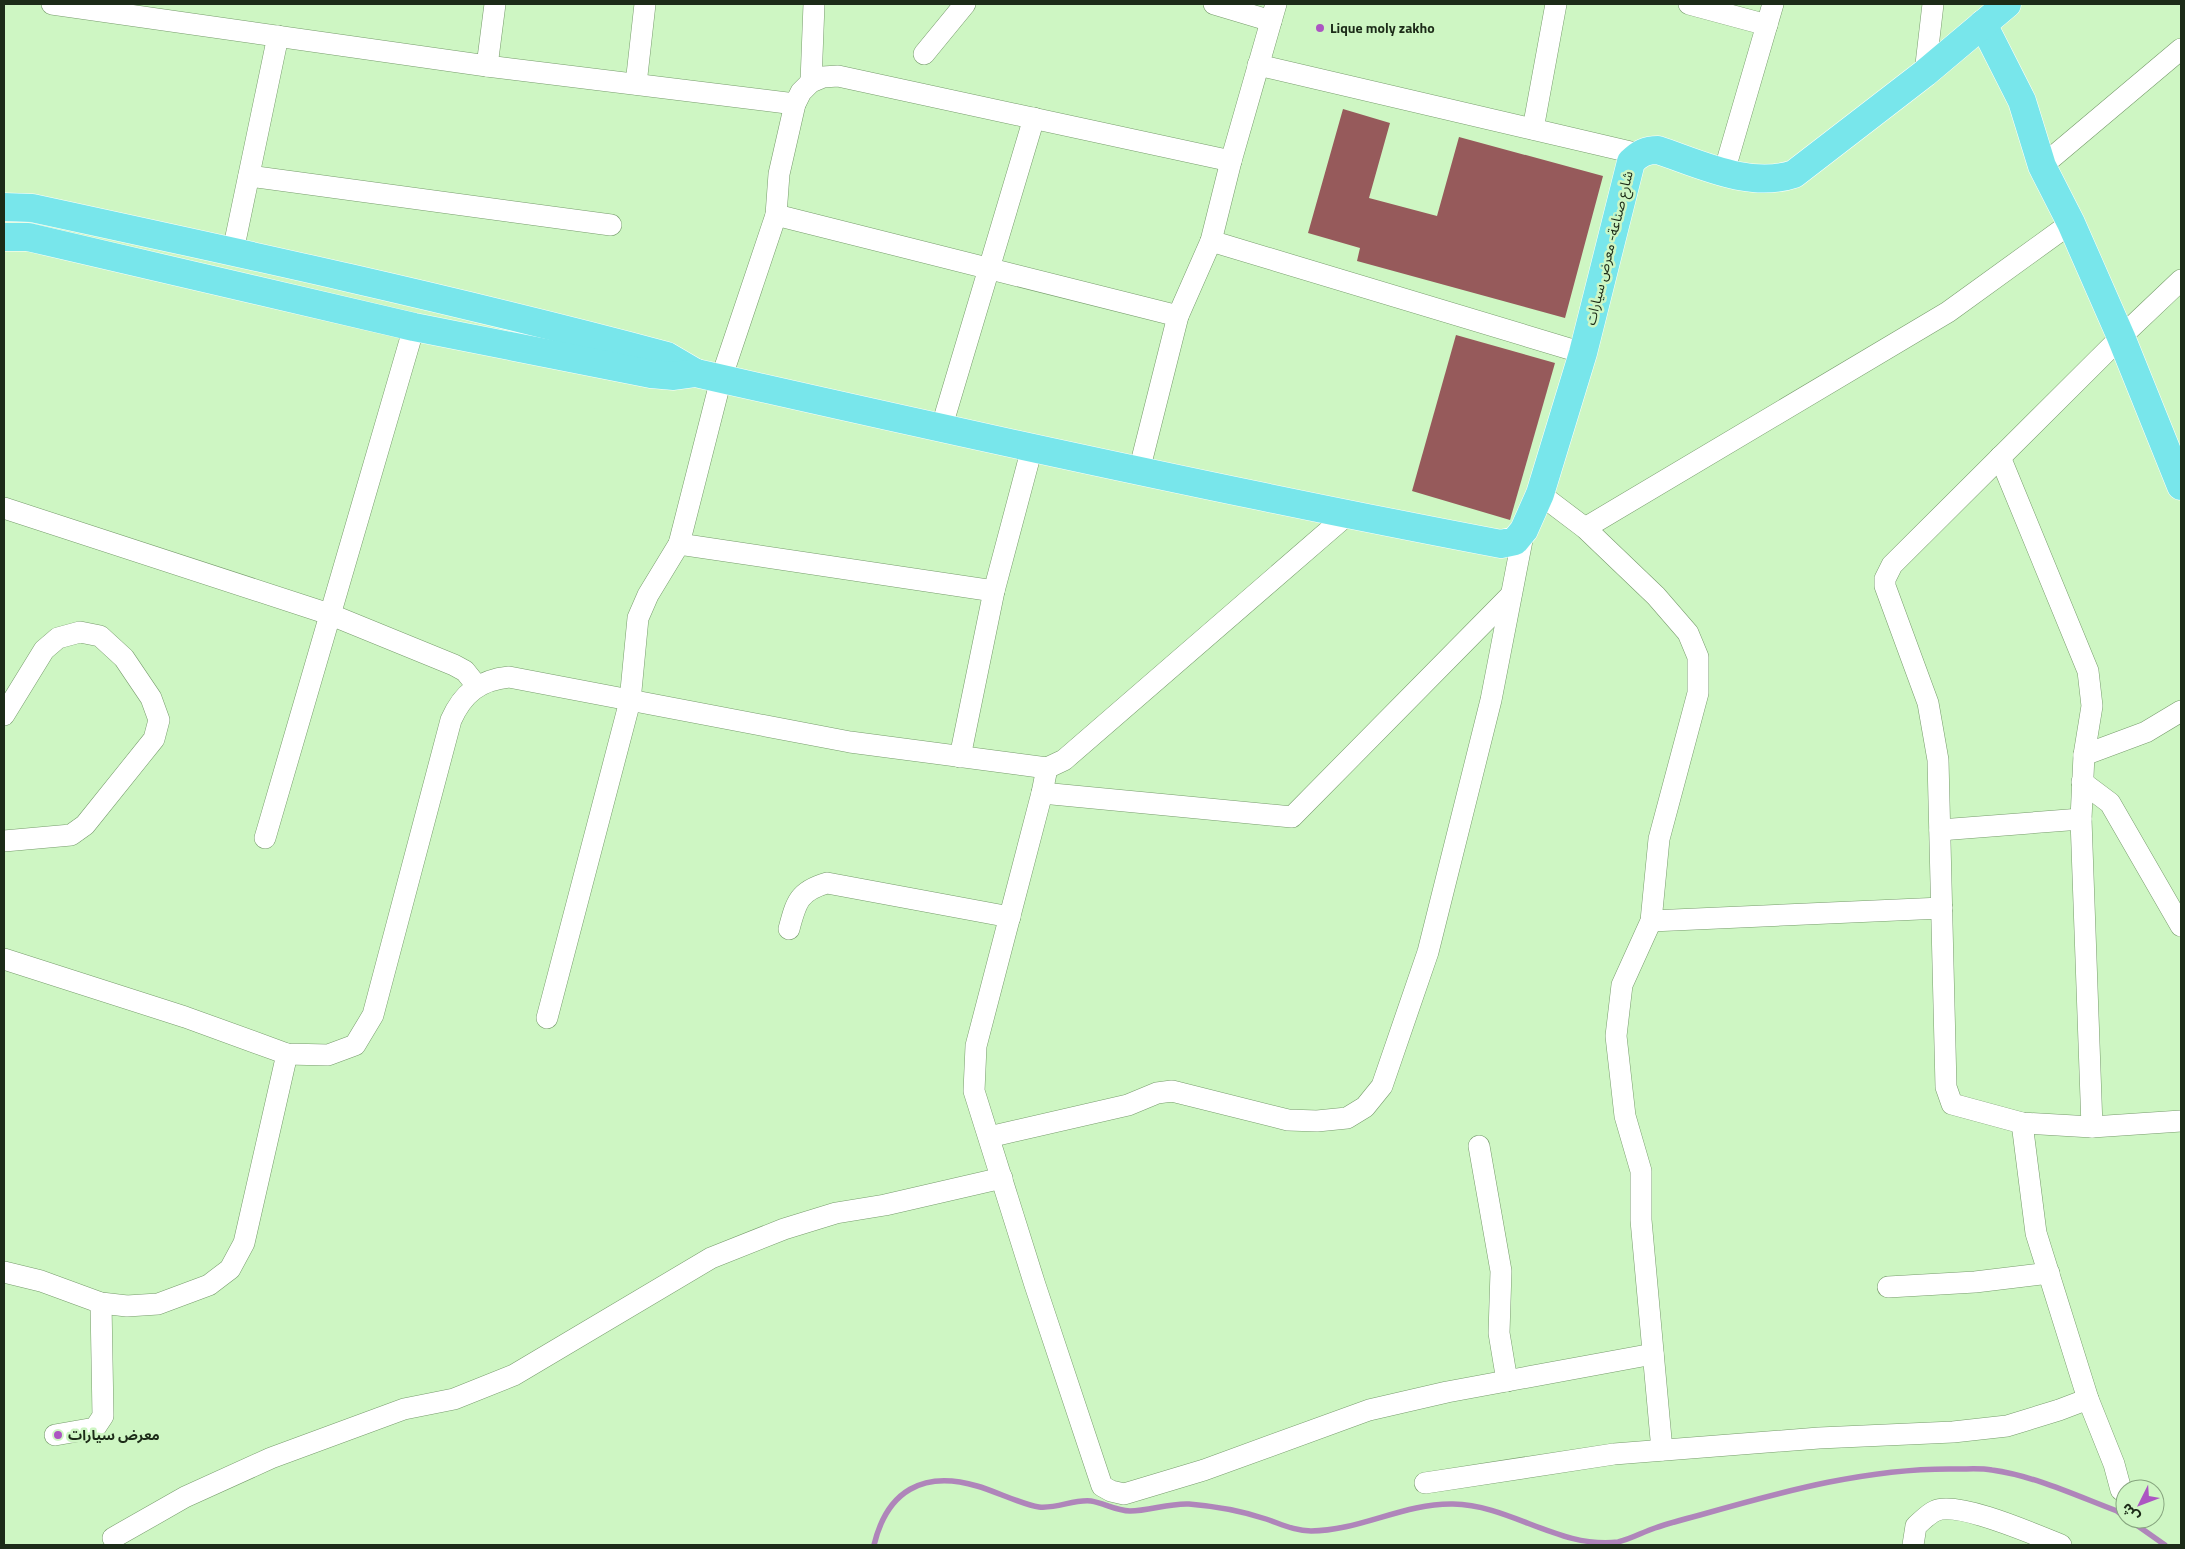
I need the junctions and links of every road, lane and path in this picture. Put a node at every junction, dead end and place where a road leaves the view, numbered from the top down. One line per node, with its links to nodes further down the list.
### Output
1 (52, 4): 15 (street)
2 (495, 4): 19 (street)
3 (645, 4): 22 (street)
4 (814, 4): 21 (street)
5 (965, 4): 17 (street)
6 (1214, 4): 12 (street)
7 (1556, 4): 25 (street)
8 (1690, 4): 14 (street)
9 (1773, 4): 14 (street)
10 (1933, 4): 20 (street)
11 (2007, 4): 13 (main road, شارع صناعة- معرض سيارات)
12 (1273, 12): 18 (street)
13 (1983, 24): 20 (main road, شارع صناعة- معرض سيارات); 28 (main road)
14 (1767, 25): 29 (street)
15 (278, 36): 19 (street); 30 (street)
16 (2181, 49): 28 (street)
17 (924, 54)
18 (1258, 65): 25 (street); 27 (street)
19 (488, 66): 22 (street)
20 (1925, 73): 29 (main road, شارع صناعة- معرض سيارات)
21 (811, 82): 23 (street); 24 (street)
22 (636, 84): 23 (street)
23 (795, 104): 32 (street)
24 (1034, 118): 27 (street); 38 (street)
25 (1533, 129): 26 (street)
26 (1639, 154): 29 (main road, شارع صناعة- معرض سيارات); 43 (main road, شارع صناعة- معرض سيارات)
27 (1231, 161): 36 (street)
28 (2042, 166): 33 (main road)
29 (1724, 172)
30 (249, 176): 34 (street); 37 (street)
31 (4, 207): 37 (main road)
32 (776, 215): 38 (street); 44 (street)
33 (2071, 223): 42 (main road); 53 (street)
34 (611, 225)
35 (4, 237): 41 (main road)
36 (1211, 241): 40 (street); 43 (street)
37 (233, 251): 44 (main road)
38 (989, 270): 40 (street); 45 (street)
39 (2181, 280): 42 (street)
40 (1178, 316): 48 (street)
41 (414, 327): 44 (main road); 58 (street)
42 (2121, 337): 47 (street); 49 (main road)
43 (1583, 354): 50 (main road, شارع صناعة- معرض سيارات)
44 (709, 376): 45 (main road); 55 (street)
45 (941, 428): 46 (main road)
46 (1032, 448): 48 (main road); 56 (street)
47 (2000, 457): 63 (street); 69 (street)
48 (1139, 471): 52 (main road)
49 (2181, 486)
50 (1540, 494): 53 (street); 54 (main road, شارع صناعة- معرض سيارات)
51 (4, 508): 58 (street)
52 (1347, 515): 54 (main road); 65 (street)
53 (1585, 528): 74 (street)
54 (1524, 530): 57 (street)
55 (679, 544): 56 (street); 60 (street)
56 (994, 591): 64 (street)
57 (1511, 595): 67 (street); 83 (street)
58 (329, 614): 59 (street); 70 (street)
59 (477, 686): 60 (street); 79 (street)
60 (630, 701): 64 (street); 78 (street)
61 (2181, 711): 63 (street)
62 (4, 714): 71 (street)
63 (2084, 755): 66 (street)
64 (960, 757): 65 (street)
65 (1047, 768): 67 (street)
66 (2082, 782): 68 (street); 75 (street)
67 (1042, 793): 73 (street)
68 (2080, 820): 69 (street); 82 (street)
69 (1940, 830): 72 (street)
70 (265, 838)
71 (4, 842)
72 (1942, 908): 74 (street); 81 (street)
73 (1010, 916): 76 (street); 83 (street)
74 (1651, 920): 90 (street)
75 (2181, 926)
76 (789, 929)
77 (4, 959): 79 (street)
78 (547, 1018)
79 (287, 1054): 89 (street)
80 (2181, 1121): 82 (street)
81 (2022, 1123): 82 (street); 87 (street)
82 (2092, 1127)
83 (989, 1136): 85 (street)
84 (1479, 1146): 91 (street)
85 (1002, 1178): 91 (street); 97 (street)
86 (4, 1272): 89 (street)
87 (2049, 1273): 88 (street); 92 (street)
88 (1888, 1287)
89 (101, 1303): 93 (street)
90 (1653, 1354): 91 (street); 94 (street)
91 (1507, 1381)
92 (2088, 1399): 94 (street); 95 (street)
93 (55, 1435)
94 (1662, 1450): 96 (street)
95 (2118, 1479)
96 (1425, 1483)
97 (113, 1538)
98 (1913, 1545): 99 (street)
99 (2062, 1545)

